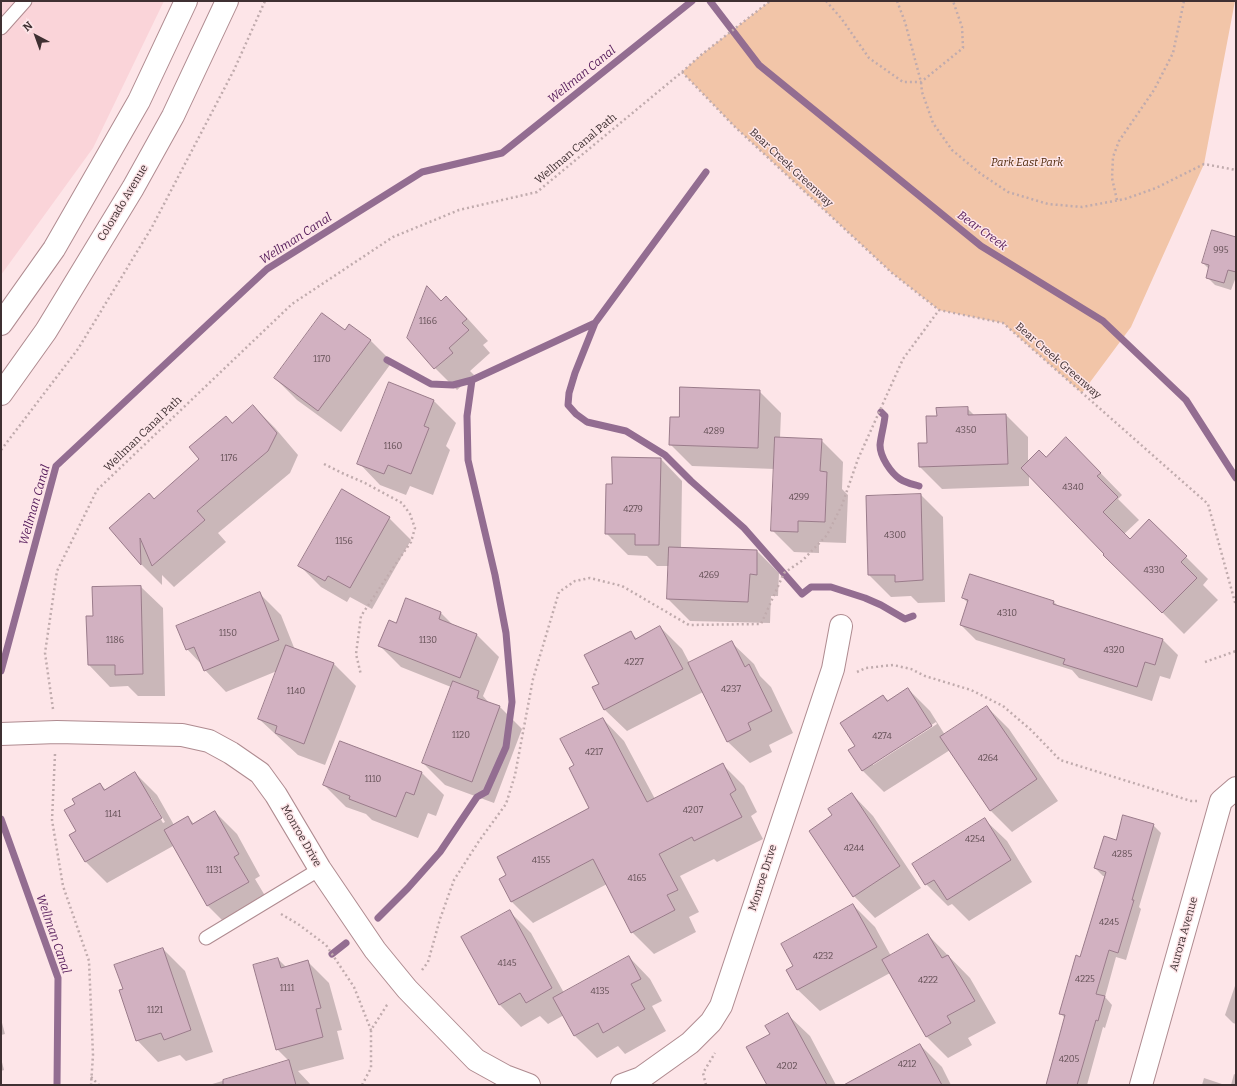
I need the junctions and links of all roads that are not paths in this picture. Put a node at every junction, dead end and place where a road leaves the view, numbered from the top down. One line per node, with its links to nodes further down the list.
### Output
1 (25, 1): 4 (lane)
2 (186, 1): 5 (street)
3 (227, 1): 6 (street, Colorado Avenue)
4 (1, 28)
5 (1, 324)
6 (1, 394)
7 (841, 626): 13 (street, Monroe Drive)
8 (1, 734): 10 (street, Monroe Drive)
9 (1229, 795): 14 (street, Aurora Avenue)
10 (320, 869): 11 (lane); 12 (street, Monroe Drive)
11 (206, 938)
12 (529, 1085)
13 (622, 1085)
14 (1141, 1085)

